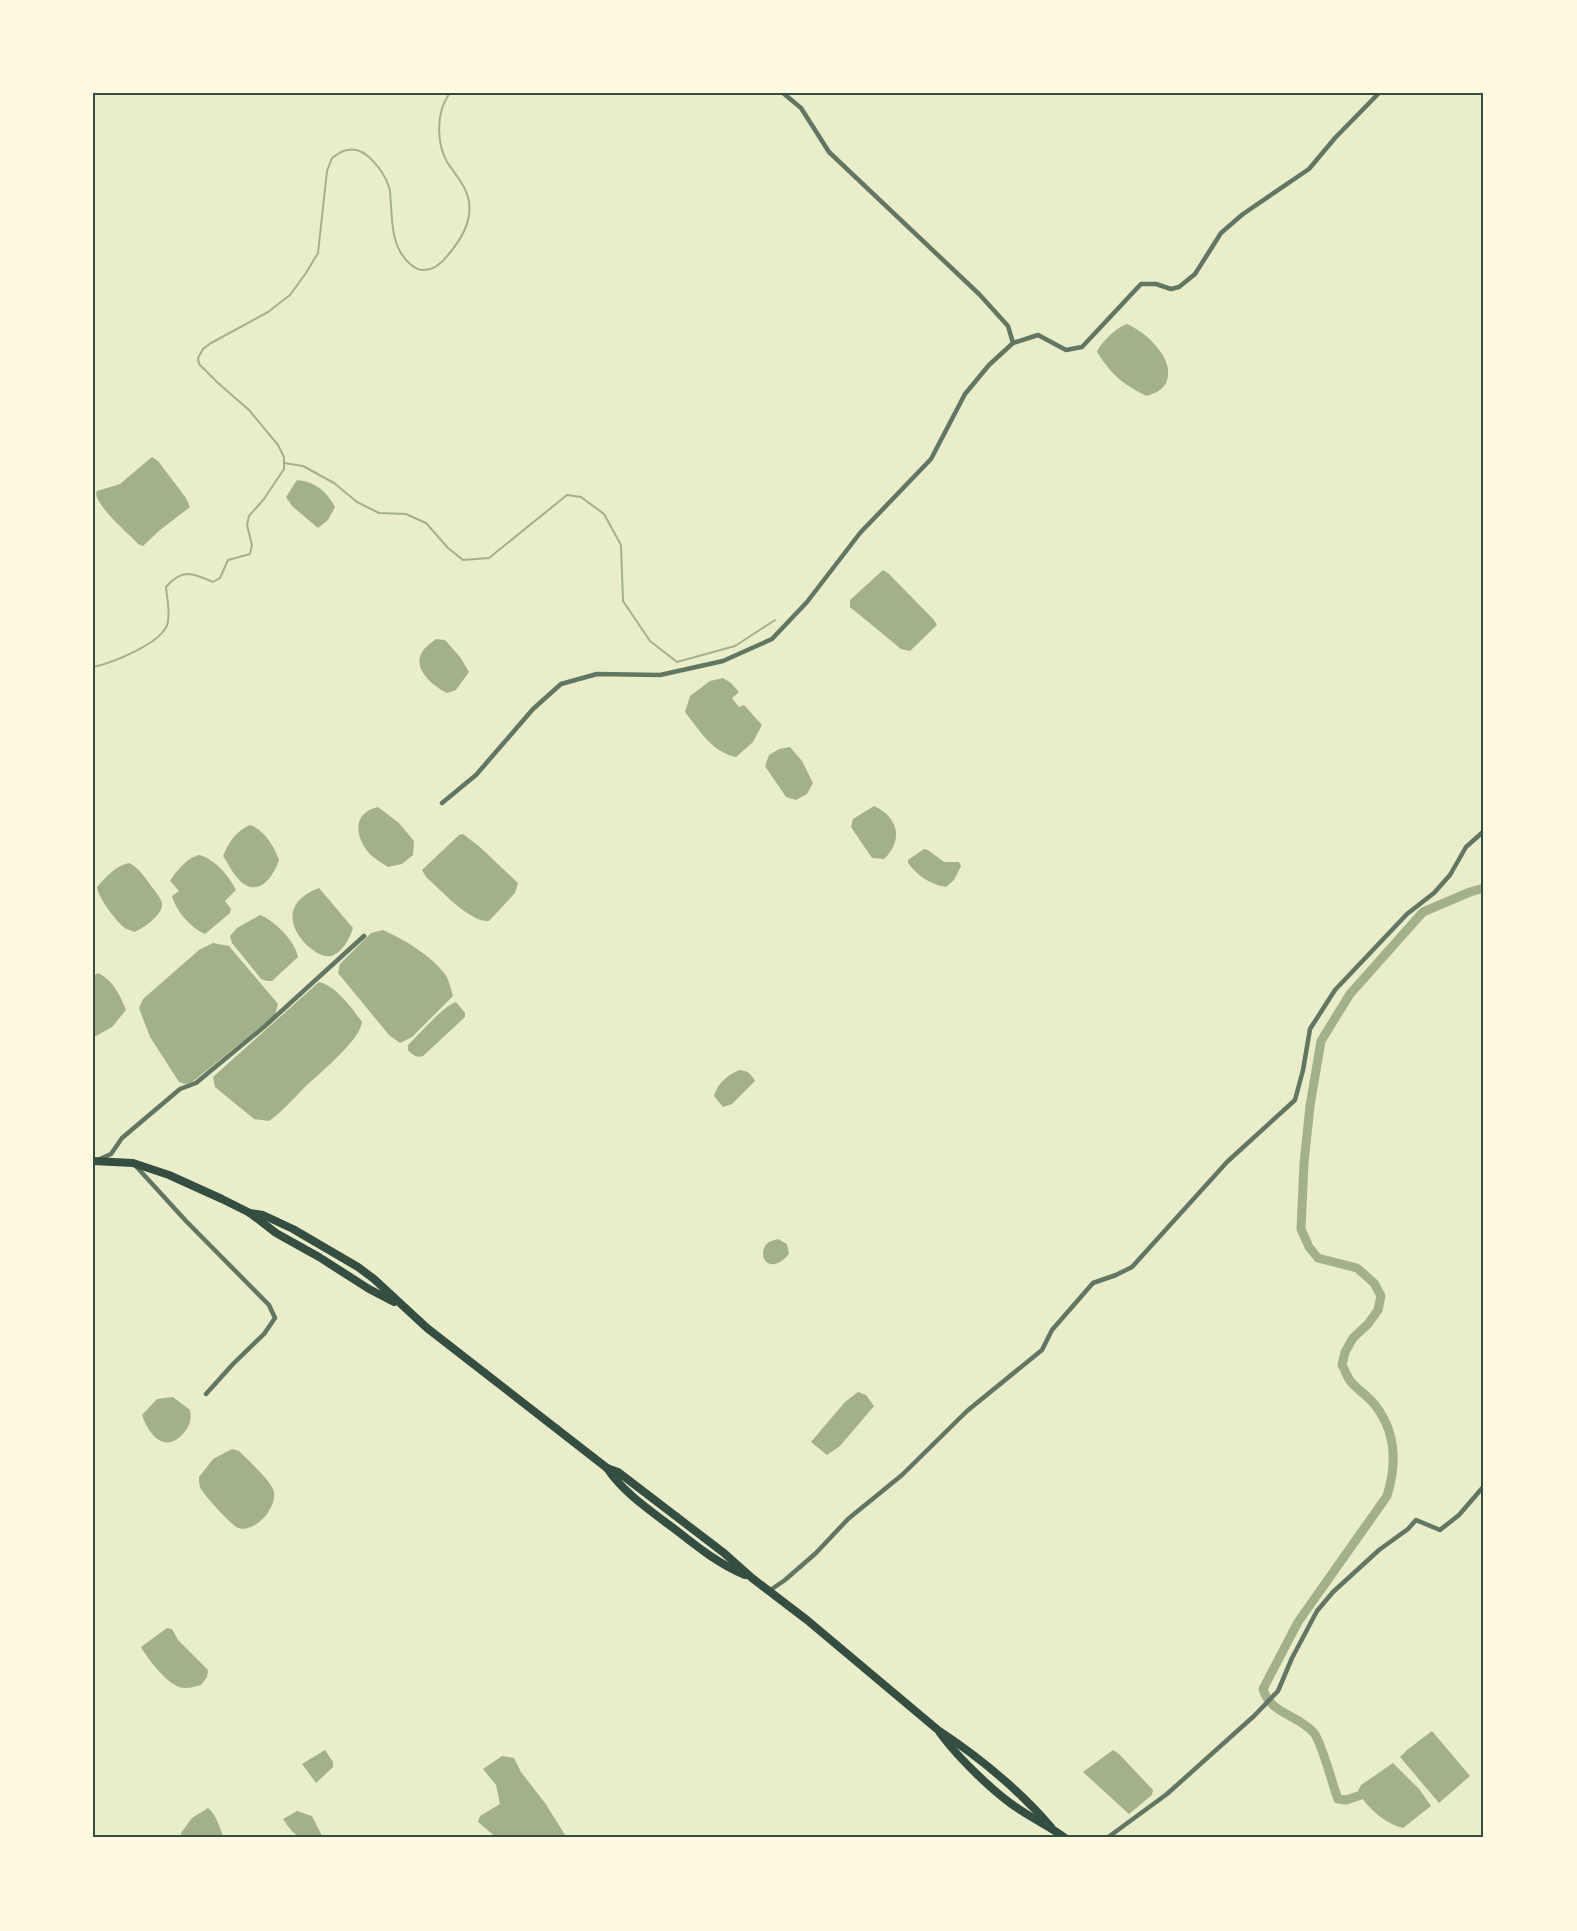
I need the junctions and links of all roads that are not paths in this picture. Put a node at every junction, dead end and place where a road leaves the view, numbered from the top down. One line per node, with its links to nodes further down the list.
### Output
1 (783, 93): 3 (street)
2 (1379, 93): 3 (street)
3 (1013, 343): 4 (street)
4 (442, 803)
5 (1484, 831): 13 (street)
6 (364, 936): 7 (street)
7 (94, 1162): 8 (main road)
8 (133, 1163): 9 (main road); 11 (street)
9 (250, 1213): 10 (main road); 10 (main road)
10 (402, 1306): 13 (main road)
11 (206, 1394)
12 (1484, 1486): 17 (street)
13 (769, 1591): 14 (main road)
14 (938, 1730): 15 (main road); 15 (main road)
15 (1052, 1827): 16 (main road)
16 (1065, 1838)
17 (1107, 1838)

